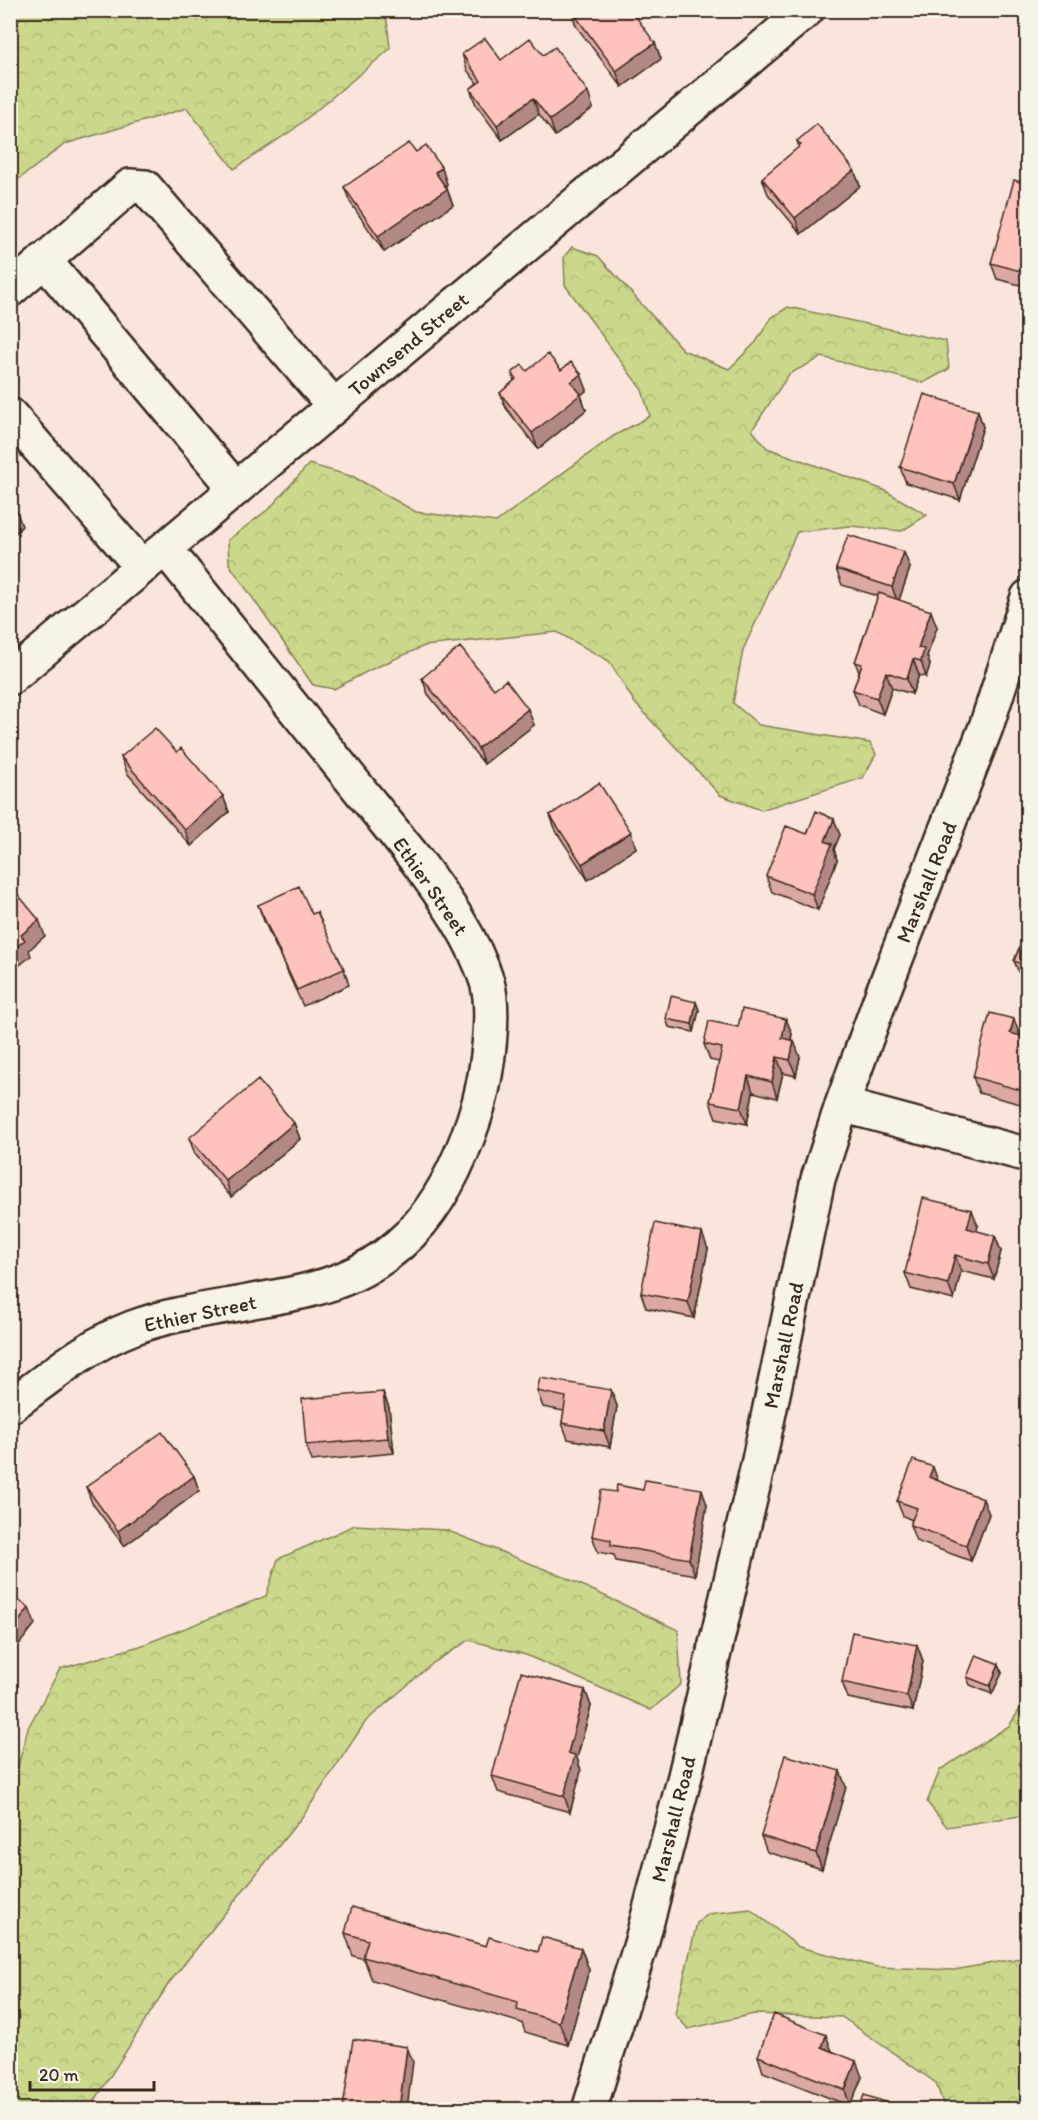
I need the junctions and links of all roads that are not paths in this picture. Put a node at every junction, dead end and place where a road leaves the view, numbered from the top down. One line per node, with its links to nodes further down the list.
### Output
1 (807, 10): 4 (street, Townsend Street)
2 (44, 260): 3 (street); 4 (street); 6 (street)
3 (10, 290)
4 (334, 406): 6 (street, Townsend Street)
5 (10, 415): 7 (street, Ethier Street)
6 (236, 489): 7 (street, Townsend Street)
7 (153, 558): 9 (street, Townsend Street); 12 (street, Ethier Street)
8 (1028, 597): 10 (street, Marshall Road)
9 (10, 678)
10 (842, 1105): 11 (street); 13 (street, Marshall Road)
11 (1028, 1155)
12 (10, 1406)
13 (590, 2109)

